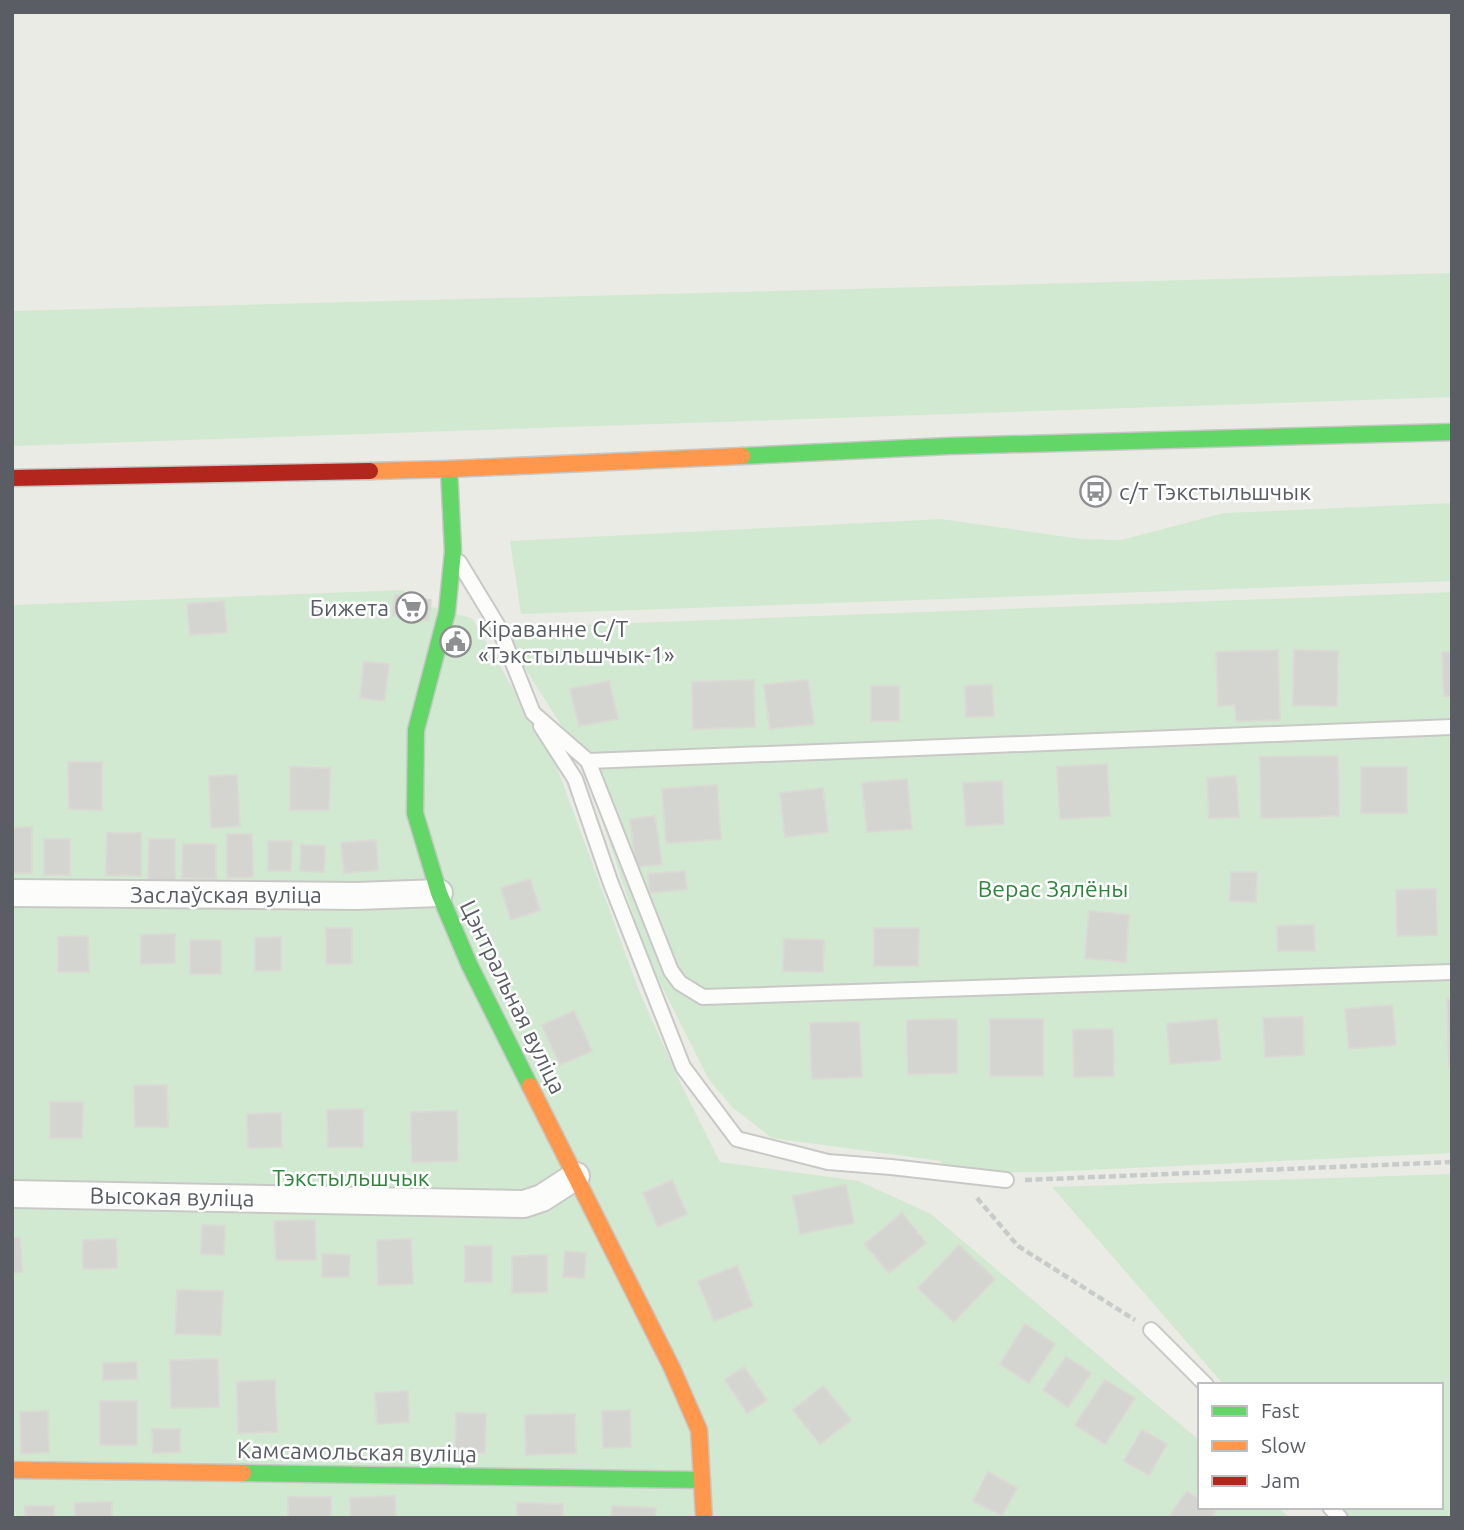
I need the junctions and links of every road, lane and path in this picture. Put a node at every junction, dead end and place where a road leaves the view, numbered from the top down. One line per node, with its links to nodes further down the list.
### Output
1 (1452, 432): 2 (street)
2 (449, 469): 3 (street); 4 (street, Цэнтральная вуліца)
3 (12, 478)
4 (453, 551): 5 (lane); 8 (street, Цэнтральная вуліца)
5 (533, 713): 7 (lane); 12 (lane)
6 (1452, 727): 7 (lane)
7 (588, 761): 10 (lane)
8 (439, 893): 9 (street, Заслаўская вуліца); 13 (street, Цэнтральная вуліца)
9 (12, 894)
10 (1452, 972)
11 (1452, 1162): 14 (path)
12 (963, 1175): 14 (lane); 16 (path)
13 (576, 1176): 15 (street, Высокая вуліца); 19 (street, Цэнтральная вуліца)
14 (1006, 1180)
15 (12, 1194)
16 (1150, 1330): 17 (lane)
17 (1204, 1383)
18 (12, 1469): 19 (street, Камсамольская вуліца)
19 (702, 1480): 20 (street, Цэнтральная вуліца)
20 (704, 1518)

